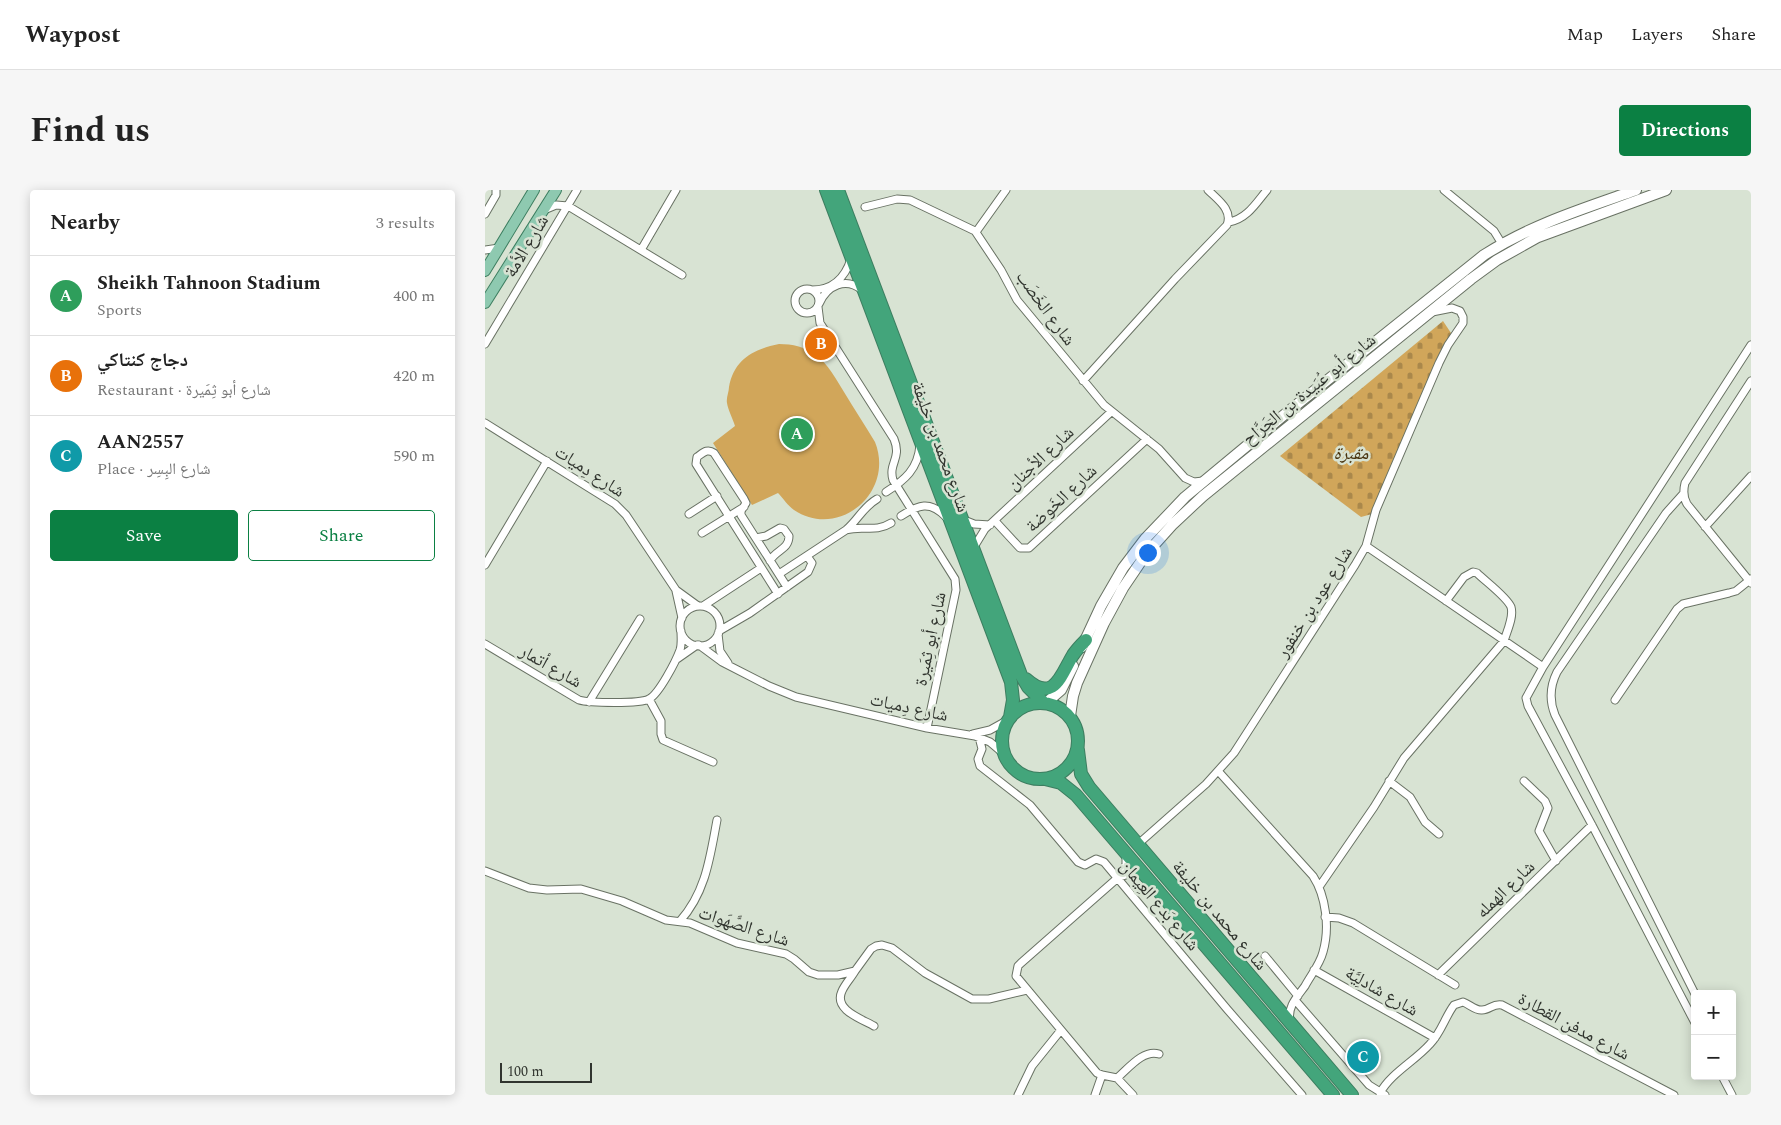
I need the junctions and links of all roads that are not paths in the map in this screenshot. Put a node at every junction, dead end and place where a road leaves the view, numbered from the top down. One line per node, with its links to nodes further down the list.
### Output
1 (496, 190): 17 (street)
2 (534, 190): 21 (main road)
3 (556, 190): 16 (main road)
4 (577, 190): 14 (street, شارع الأمة)
5 (676, 190): 23 (street)
6 (826, 190): 24 (highway, شارع محمد بن خليفة)
7 (838, 190): 61 (highway, شارع محمد بن خليفة)
8 (1007, 190): 19 (street)
9 (1208, 190): 18 (street)
10 (1267, 190): 18 (street)
11 (1443, 190): 20 (street)
12 (1636, 190): 20 (main road, شارع أبو عُبَيدة بن الجَرَّاح)
13 (1666, 190): 32 (main road, شارع أبو عُبَيدة بن الجَرَّاح)
14 (568, 206): 16 (street); 23 (street); 35 (street, شارع الأمة)
15 (865, 207): 19 (street, شارع الخَصَب)
16 (544, 210): 30 (main road)
17 (485, 214)
18 (1229, 222): 37 (street)
19 (976, 232): 37 (street, شارع الخَصَب)
20 (1502, 244): 47 (main road, شارع أبو عُبَيدة بن الجَرَّاح)
21 (499, 248): 22 (street); 25 (main road)
22 (485, 250)
23 (641, 250): 26 (street)
24 (851, 259): 27 (street); 29 (highway, شارع محمد بن خليفة)
25 (485, 271)
26 (682, 275)
27 (833, 286): 28 (street); 29 (street); 31 (street)
28 (811, 290): 31 (street); 33 (street)
29 (863, 290): 42 (highway, شارع محمد بن خليفة)
30 (485, 303)
31 (819, 305): 33 (street); 34 (street, شارع أبو ثِمَيرة)
32 (1429, 313): 70 (street, شارع عود بن خنفور); 99 (main road, شارع أبو عُبَيدة بن الجَرَّاح)
33 (806, 314): 34 (street, شارع أبو ثِمَيرة)
34 (820, 323): 48 (street, شارع أبو ثِمَيرة)
35 (485, 344)
36 (1751, 345): 93 (street)
37 (1083, 381): 39 (street, شارع الخَصَب)
38 (1751, 381): 50 (street)
39 (1111, 412): 41 (street, شارع الخَصَب); 64 (street, شارع الأجنان)
40 (485, 423): 43 (street, شارع دِميات)
41 (1147, 439): 46 (street, شارع الخَصَب); 64 (street, شارع الخَوضة)
42 (920, 440): 44 (street); 62 (highway, شارع محمد بن خليفة)
43 (547, 461): 74 (street); 79 (street, شارع دِميات)
44 (911, 472): 48 (street); 55 (street)
45 (1751, 476): 65 (street)
46 (1185, 478): 47 (street); 52 (street)
47 (1203, 481): 52 (main road, شارع أبو عُبَيدة بن الجَرَّاح)
48 (896, 486): 49 (street); 56 (street, شارع أبو ثِمَيرة)
49 (886, 492)
50 (1683, 494): 65 (street); 129 (street)
51 (717, 496): 54 (street); 58 (street); 59 (street)
52 (1185, 497): 87 (main road, شارع أبو عُبَيدة بن الجَرَّاح)
53 (877, 499): 57 (street)
54 (744, 506): 59 (street); 69 (street)
55 (920, 506): 56 (street); 62 (street)
56 (911, 509): 60 (street); 101 (street, شارع أبو ثِمَيرة)
57 (861, 513): 66 (street); 67 (street)
58 (689, 514)
59 (729, 516): 68 (street); 75 (street)
60 (901, 516)
61 (964, 520): 64 (street); 71 (highway, شارع محمد بن خليفة)
62 (950, 521): 100 (highway, شارع محمد بن خليفة)
63 (891, 523): 66 (street)
64 (993, 523): 71 (street, شارع الأجنان)
65 (1705, 527): 77 (street)
66 (871, 529): 67 (street)
67 (846, 530): 72 (street)
68 (702, 532)
69 (756, 538): 73 (street); 73 (street)
70 (1366, 546): 81 (street); 107 (street, شارع عود بن خنفور)
71 (974, 547): 94 (highway, شارع محمد بن خليفة)
72 (807, 556): 76 (street); 78 (street)
73 (771, 561): 76 (street)
74 (485, 565)
75 (761, 568): 80 (street); 82 (street)
76 (779, 574): 78 (street)
77 (1750, 581): 96 (street)
78 (787, 587): 80 (street)
79 (676, 590): 82 (street, شارع دِميات); 83 (street, شارع دِميات)
80 (778, 594): 86 (street)
81 (1446, 601): 88 (street); 88 (street)
82 (701, 606): 83 (street); 86 (street)
83 (682, 618): 85 (street)
84 (640, 619): 97 (street)
85 (681, 631): 90 (street); 91 (street)
86 (719, 632): 90 (street); 92 (street)
87 (1086, 640): 94 (highway); 98 (main road, شارع أبو عُبَيدة بن الجَرَّاح)
88 (1504, 641): 93 (street); 109 (street)
89 (485, 644): 97 (street, شارع أتمار)
90 (698, 645): 91 (street); 92 (street, شارع دِميات)
91 (675, 661): 95 (street)
92 (731, 667): 101 (street, شارع دِميات)
93 (1543, 668): 112 (street)
94 (1021, 674): 98 (highway, شارع محمد بن خليفة)
95 (649, 699): 97 (street, شارع أتمار); 106 (street)
96 (1615, 700)
97 (589, 702)
98 (1044, 702): 99 (highway); 100 (highway)
99 (1070, 716): 104 (highway)
100 (1009, 719): 102 (street, شارع دِميات); 105 (highway)
101 (927, 728): 102 (street, شارع دِميات)
102 (970, 734): 103 (street, شارع دِميات)
103 (979, 737): 105 (street, شارع دِميات); 119 (street, شارع بَدع العِيمان)
104 (1078, 750): 108 (highway); 114 (highway, شارع محمد بن خليفة)
105 (1003, 753): 108 (highway)
106 (713, 762)
107 (1219, 772): 114 (street, شارع عود بن خنفور); 120 (street)
108 (1045, 779): 115 (highway, شارع محمد بن خليفة)
109 (1389, 781): 113 (street); 120 (street)
110 (1524, 781): 116 (street)
111 (717, 820): 122 (street)
112 (1592, 825): 116 (street, شارع الهمله); 132 (street)
113 (1439, 834)
114 (1137, 845): 131 (highway, شارع محمد بن خليفة)
115 (1125, 852): 118 (highway, شارع محمد بن خليفة); 119 (street)
116 (1556, 861): 126 (street, شارع الهمله)
117 (485, 871): 122 (street, شارع الصَّهَوات)
118 (1145, 875): 119 (street); 141 (highway, شارع محمد بن خليفة)
119 (1118, 878): 128 (street); 146 (street, شارع بَدع العِيمان)
120 (1319, 887): 121 (street)
121 (1325, 917): 124 (street); 126 (street)
122 (679, 921): 125 (street, شارع الصَّهَوات)
123 (1265, 956): 130 (street)
124 (1314, 970): 130 (street); 136 (street, شارع شادلِيَّة)
125 (855, 971): 128 (street); 134 (street)
126 (1437, 975): 127 (street)
127 (1455, 985)
128 (1027, 990): 135 (street)
129 (1693, 990)
130 (1296, 998): 131 (street); 133 (street); 142 (street)
131 (1273, 1004): 133 (highway, شارع محمد بن خليفة)
132 (1691, 1015)
133 (1291, 1025): 147 (highway, شارع محمد بن خليفة)
134 (874, 1026)
135 (1061, 1030): 138 (street); 143 (street)
136 (1435, 1038): 142 (street, شارع مدفن القطارة); 148 (street, شارع مدفن القطارة)
137 (1159, 1054): 139 (street)
138 (1102, 1075): 139 (street); 144 (street)
139 (1117, 1078): 145 (street)
140 (1724, 1080): 149 (street)
141 (1329, 1092)
142 (1383, 1094)
143 (1018, 1095)
144 (1095, 1095)
145 (1133, 1095)
146 (1302, 1095)
147 (1352, 1095)
148 (1674, 1095)
149 (1732, 1095)

